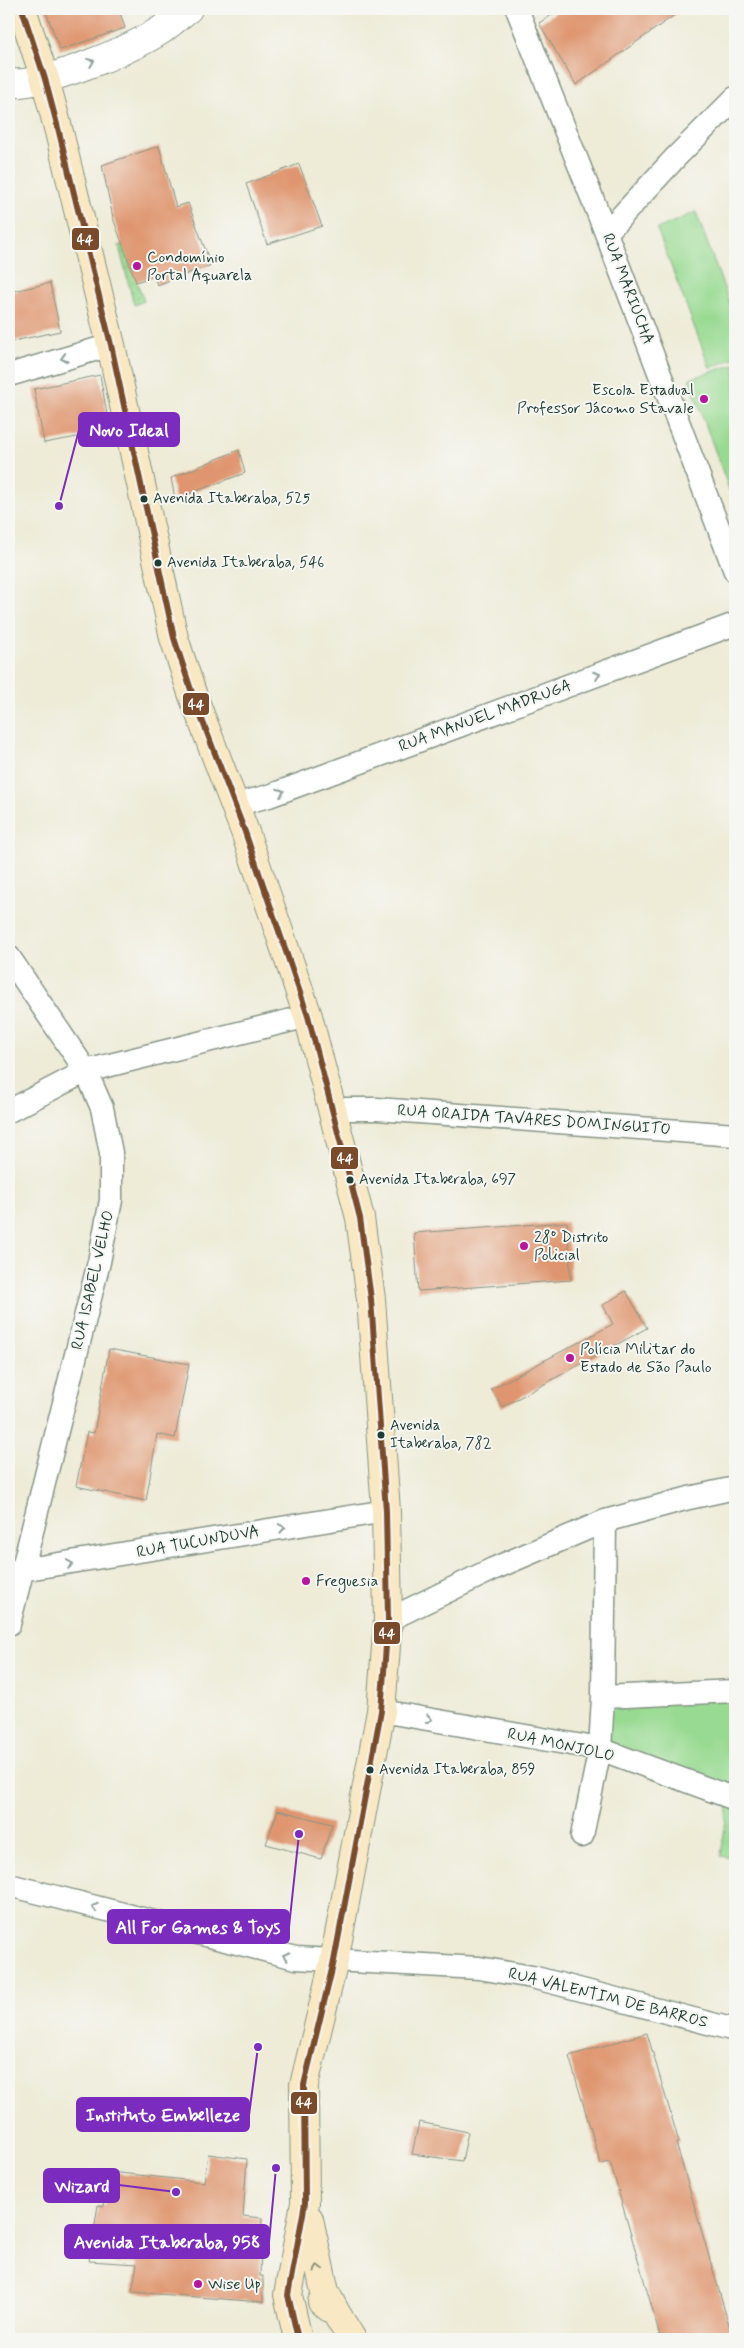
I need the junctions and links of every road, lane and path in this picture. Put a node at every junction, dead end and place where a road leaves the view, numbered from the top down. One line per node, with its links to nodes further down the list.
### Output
1 (22, 9): 4 (main road)
2 (188, 9): 4 (street, one-way to 2)
3 (517, 9): 7 (street, RUA MARIUCHA)
4 (45, 79): 5 (street); 8 (main road)
5 (9, 83)
6 (732, 104): 7 (street)
7 (606, 233): 10 (street, RUA MARIUCHA)
8 (111, 344): 9 (street, one-way to 9); 12 (main road)
9 (9, 376)
10 (735, 571)
11 (735, 624): 12 (street, RUA MANUEL MADRUGA, one-way to 11)
12 (234, 805): 14 (main road)
13 (9, 957): 15 (street, RUA ISABEL VELHO)
14 (308, 1016): 15 (street); 16 (main road)
15 (86, 1071): 17 (street); 22 (street, RUA ISABEL VELHO)
16 (333, 1109): 18 (street, RUA ORAIDA TAVARES DOMINGUITO); 20 (main road)
17 (9, 1111)
18 (735, 1135)
19 (735, 1488): 21 (street)
20 (386, 1511): 22 (street, RUA TUCUNDUVA, one-way to 20); 23 (main road)
21 (604, 1521): 23 (street); 26 (street)
22 (15, 1572): 24 (street, RUA ISABEL VELHO)
23 (388, 1620): 27 (main road)
24 (9, 1624)
25 (735, 1691): 26 (street)
26 (603, 1697): 28 (street)
27 (381, 1711): 28 (street, RUA MONJOLO, one-way to 28); 32 (main road)
28 (600, 1750): 29 (street, RUA MONJOLO); 30 (street)
29 (735, 1800)
30 (582, 1836)
31 (9, 1885): 32 (street, RUA VALENTIM DE BARROS, one-way to 31)
32 (334, 1961): 33 (street, RUA VALENTIM DE BARROS); 34 (main road)
33 (735, 2030)
34 (306, 2203): 35 (main road); 36 (main road, one-way to 34)
35 (288, 2295): 36 (main road); 37 (main road)
36 (336, 2313): 38 (main road)
37 (298, 2339)
38 (352, 2339)

